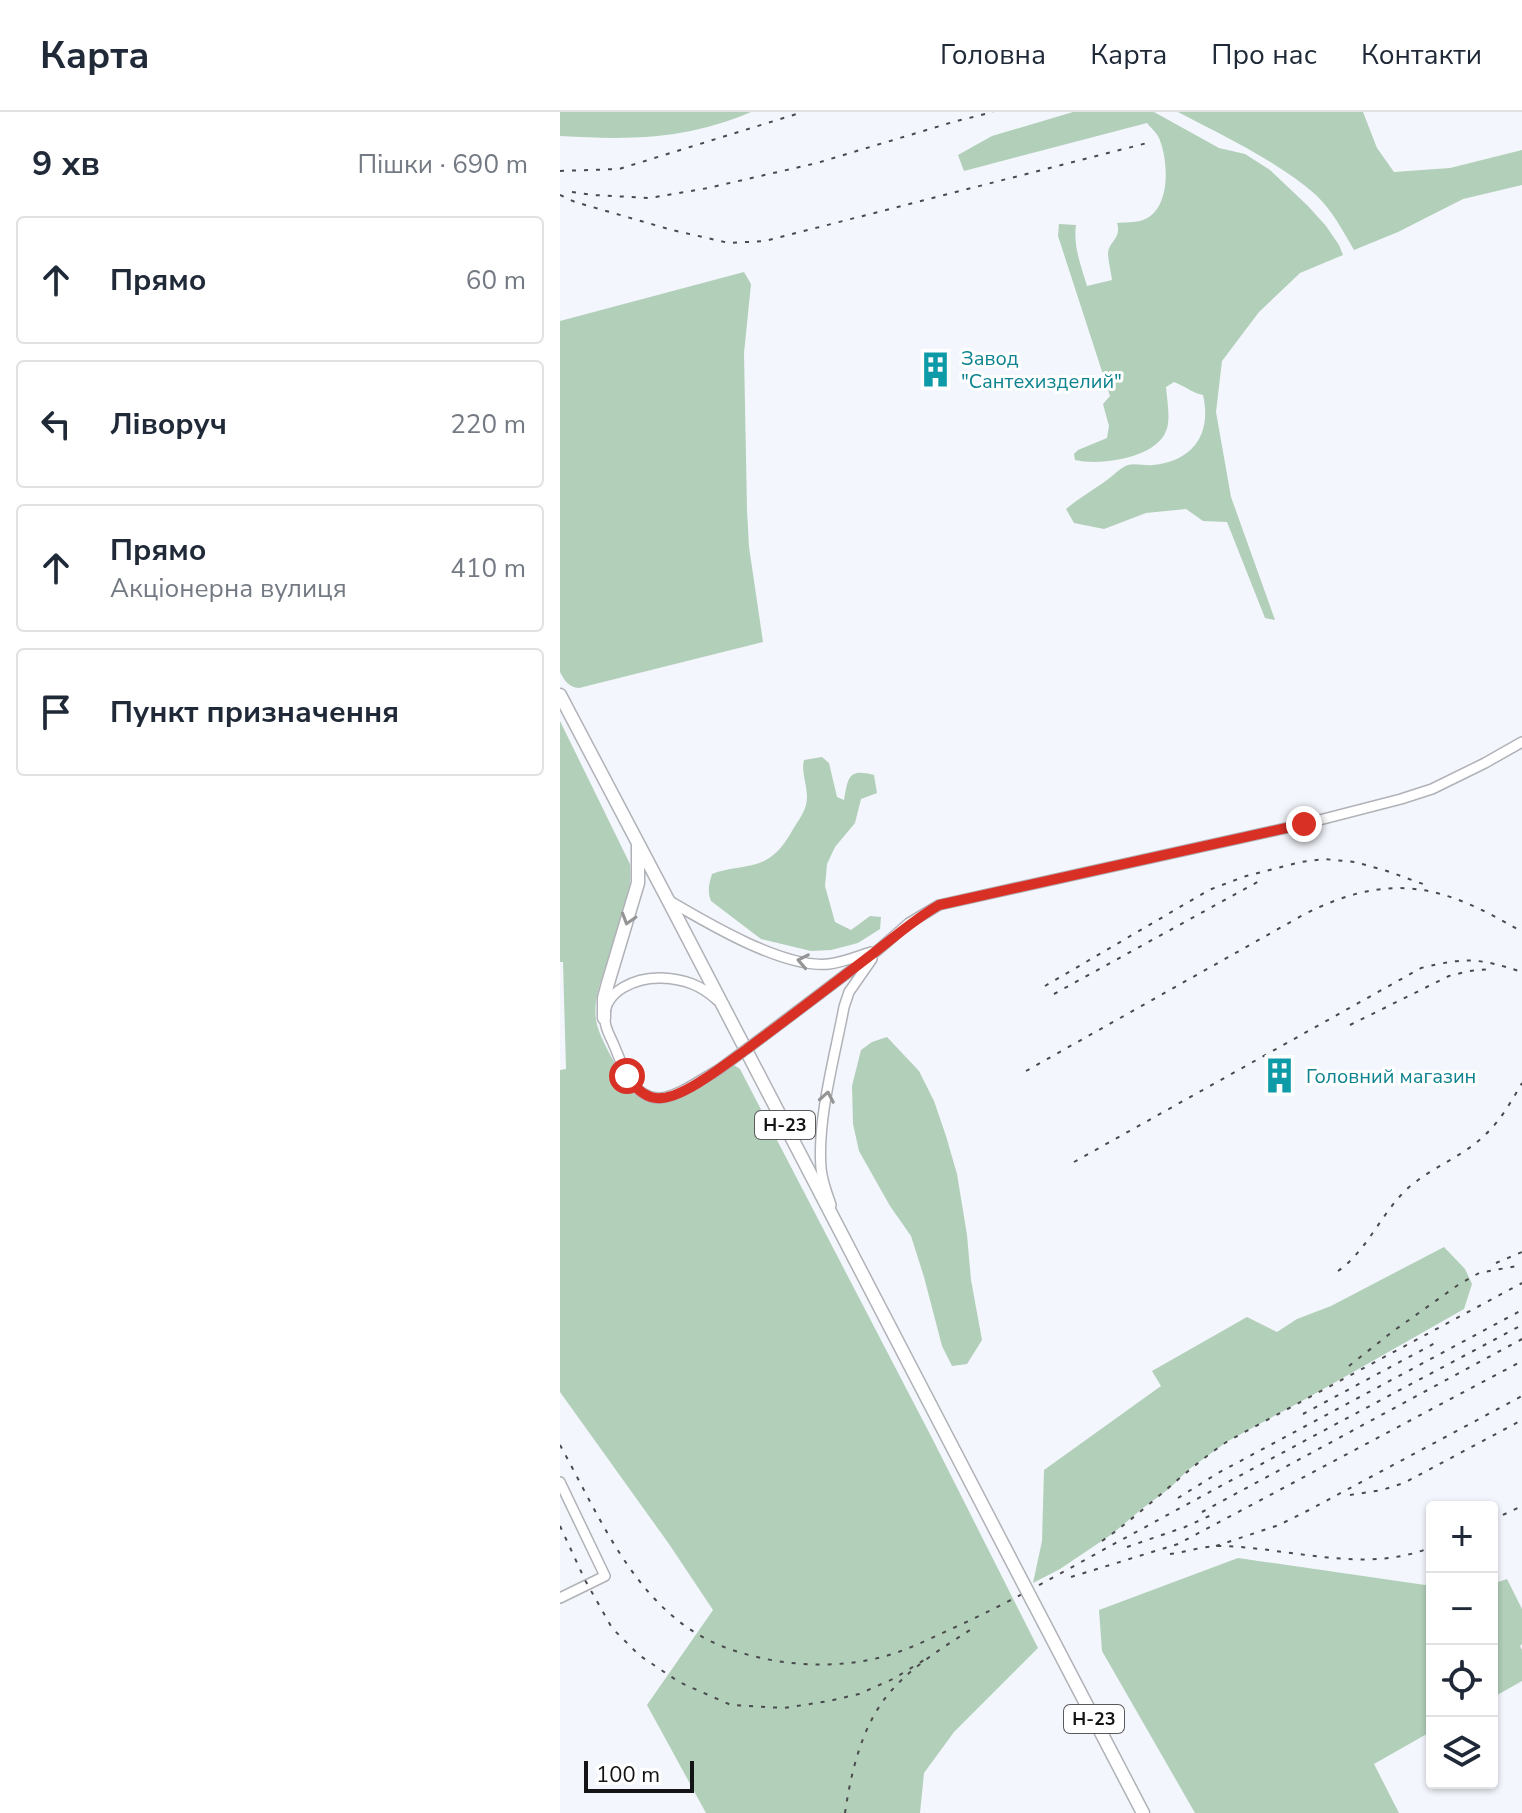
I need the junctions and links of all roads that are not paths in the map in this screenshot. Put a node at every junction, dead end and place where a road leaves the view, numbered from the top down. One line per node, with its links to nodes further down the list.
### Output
1 (560, 696): 3 (main road, Н-23)
2 (1522, 742): 5 (street)
3 (638, 843): 4 (main road, Н-23); 7 (main road, one-way to 7)
4 (668, 900): 5 (street, one-way to 4); 6 (main road, Н-23)
5 (878, 950): 7 (street, bridge); 8 (street, one-way to 5)
6 (723, 1006): 7 (street); 8 (main road, Н-23)
7 (604, 1018)
8 (839, 1228): 11 (main road, Н-23, bridge)
9 (560, 1482): 10 (street)
10 (560, 1598)
11 (1143, 1813)

